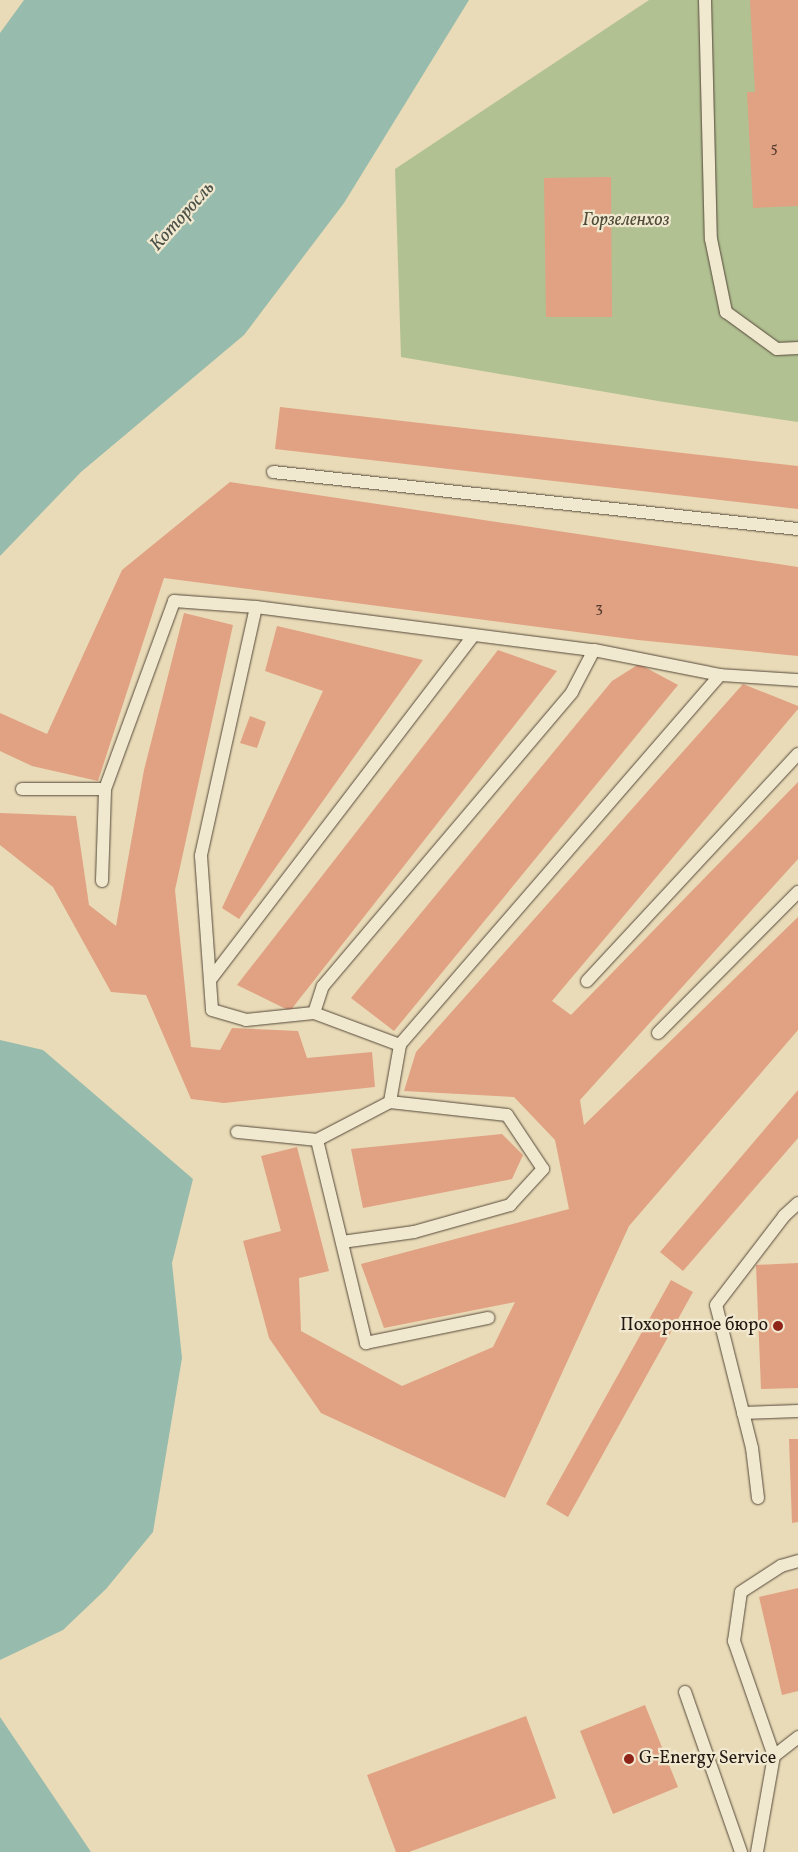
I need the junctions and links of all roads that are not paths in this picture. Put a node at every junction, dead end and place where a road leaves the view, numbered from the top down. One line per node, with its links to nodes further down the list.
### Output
1 (705, 0): 2 (lane)
2 (798, 348)
3 (273, 472): 4 (lane)
4 (798, 529)
5 (256, 608): 6 (lane); 12 (lane); 15 (lane)
6 (474, 635): 7 (lane); 15 (lane)
7 (594, 650): 8 (lane); 17 (lane)
8 (720, 675): 9 (lane); 19 (lane)
9 (798, 680)
10 (798, 754): 16 (lane)
11 (22, 789): 12 (lane)
12 (105, 789): 13 (lane)
13 (102, 881)
14 (798, 892): 18 (lane)
15 (210, 980): 17 (lane)
16 (587, 981)
17 (314, 1013): 19 (lane)
18 (658, 1033)
19 (400, 1045): 20 (lane)
20 (390, 1102): 22 (lane); 24 (lane)
21 (237, 1132): 22 (lane)
22 (317, 1140): 24 (lane)
23 (798, 1203): 27 (lane)
24 (342, 1242): 25 (lane)
25 (488, 1318)
26 (798, 1411): 27 (lane)
27 (743, 1413): 28 (lane)
28 (758, 1498)
29 (798, 1562): 32 (lane)
30 (685, 1692): 33 (lane)
31 (798, 1737): 32 (lane)
32 (774, 1756): 34 (lane)
33 (741, 1852)
34 (757, 1852)

